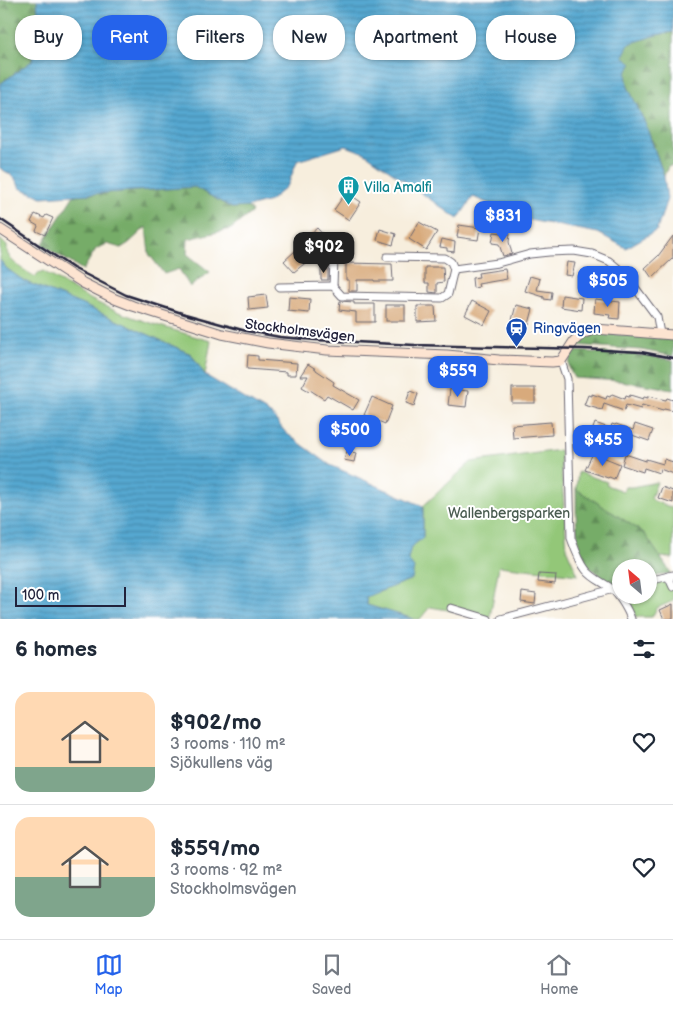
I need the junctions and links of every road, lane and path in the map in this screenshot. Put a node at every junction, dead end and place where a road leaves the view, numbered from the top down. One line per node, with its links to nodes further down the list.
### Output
1 (0, 229): 9 (main road, Stockholmsvägen)
2 (387, 257): 4 (street)
3 (334, 258): 5 (street)
4 (454, 269): 5 (street); 7 (street)
5 (333, 286): 6 (street)
6 (279, 287)
7 (660, 334): 8 (main road); 9 (main road)
8 (673, 335)
9 (561, 361): 12 (street)
10 (670, 576): 11 (street)
11 (673, 587)
12 (612, 590): 16 (street)
13 (623, 604): 17 (street)
14 (451, 608): 15 (street)
15 (488, 619)
16 (501, 619)
17 (631, 619)

